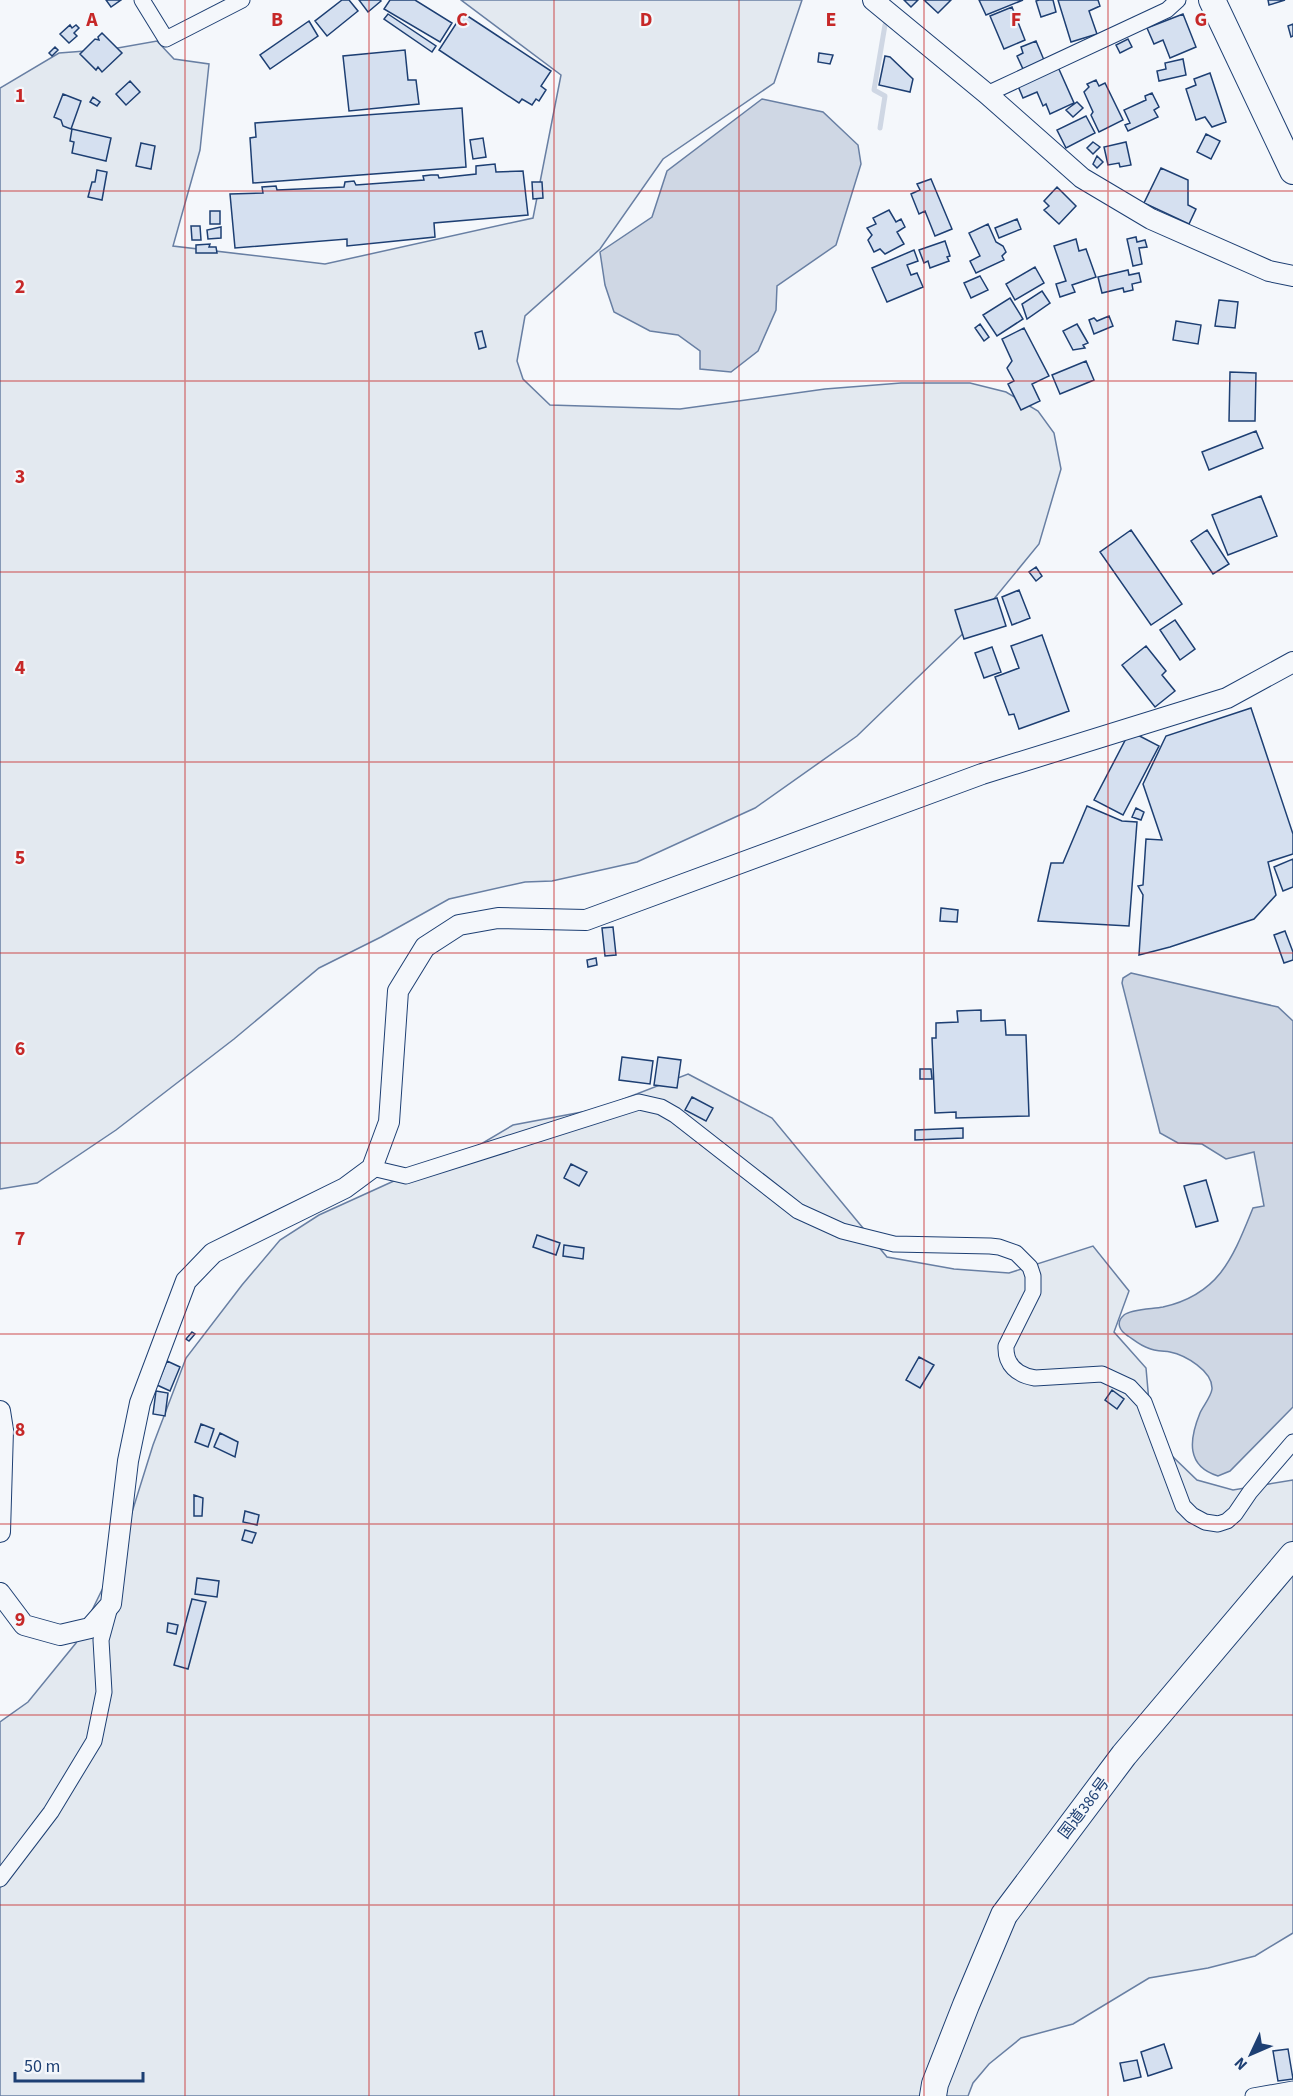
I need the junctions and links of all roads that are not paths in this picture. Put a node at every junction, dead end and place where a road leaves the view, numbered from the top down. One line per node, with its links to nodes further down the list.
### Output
1 (141, 0): 2 (street)
2 (242, 0)
3 (873, 0): 6 (street)
4 (1178, 0): 6 (street)
5 (1212, 0): 7 (highway)
6 (987, 94): 8 (street)
7 (1293, 171)
8 (1293, 276)
9 (1293, 662): 10 (street)
10 (372, 1168): 12 (street); 16 (street)
11 (0, 1411): 13 (street)
12 (1293, 1442)
13 (0, 1532)
14 (1293, 1555): 19 (highway, 国道386号)
15 (0, 1593): 16 (street)
16 (111, 1604): 17 (street)
17 (0, 1879)
18 (1293, 2089): 20 (street)
19 (933, 2096)
20 (1253, 2096)

